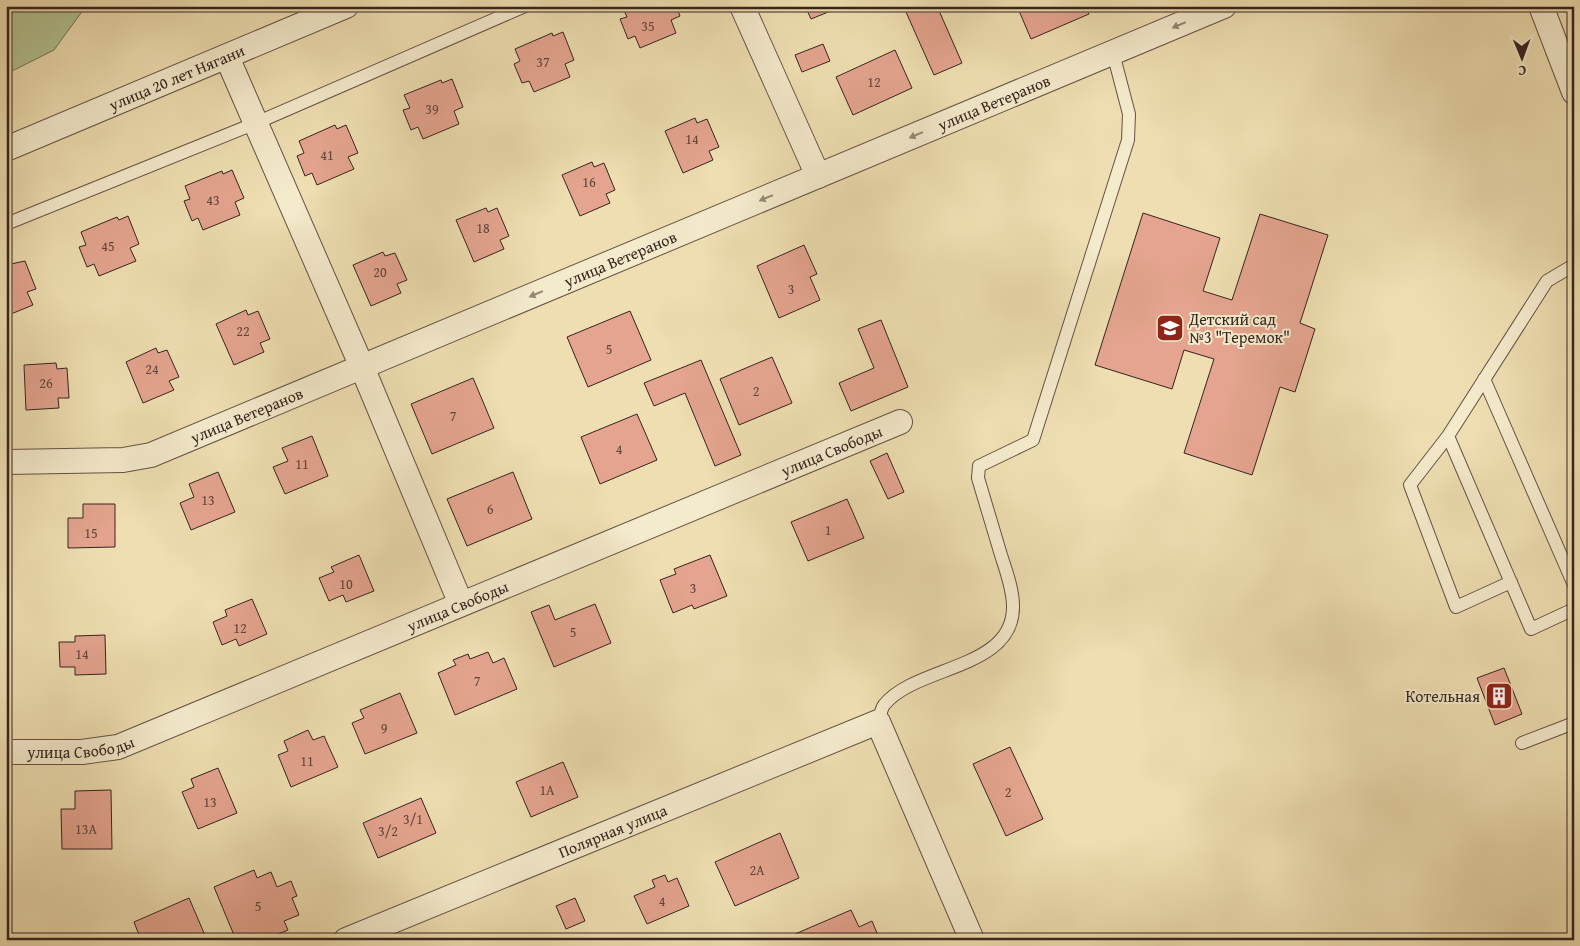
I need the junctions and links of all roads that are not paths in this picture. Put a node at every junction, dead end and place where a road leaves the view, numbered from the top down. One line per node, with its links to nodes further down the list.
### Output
1 (346, 6): 7 (street, улица 20 лет Нягани)
2 (525, 6): 9 (lane)
3 (742, 6): 11 (street)
4 (1224, 6): 6 (street, улица Ветеранов, one-way to 6)
5 (1541, 6): 8 (street)
6 (1113, 53): 11 (street, улица Ветеранов, one-way to 11); 23 (lane)
7 (227, 57): 9 (street); 10 (street, улица 20 лет Нягани)
8 (1574, 92)
9 (256, 123): 12 (lane); 14 (street)
10 (6, 149)
11 (818, 176): 14 (street, улица Ветеранов, one-way to 14)
12 (6, 224)
13 (1574, 265): 15 (lane)
14 (362, 367): 18 (street, улица Ветеранов); 21 (street)
15 (1484, 379): 17 (lane); 20 (lane)
16 (900, 422): 21 (street, улица Свободы)
17 (1448, 436): 19 (lane); 19 (lane)
18 (6, 462)
19 (1511, 582): 22 (lane)
20 (1574, 585)
21 (461, 604): 26 (street, улица Свободы)
22 (1574, 609)
23 (878, 722): 27 (street, Полярная улица); 28 (street)
24 (1574, 722): 25 (lane)
25 (1522, 743)
26 (6, 752)
27 (346, 940)
28 (972, 940)

